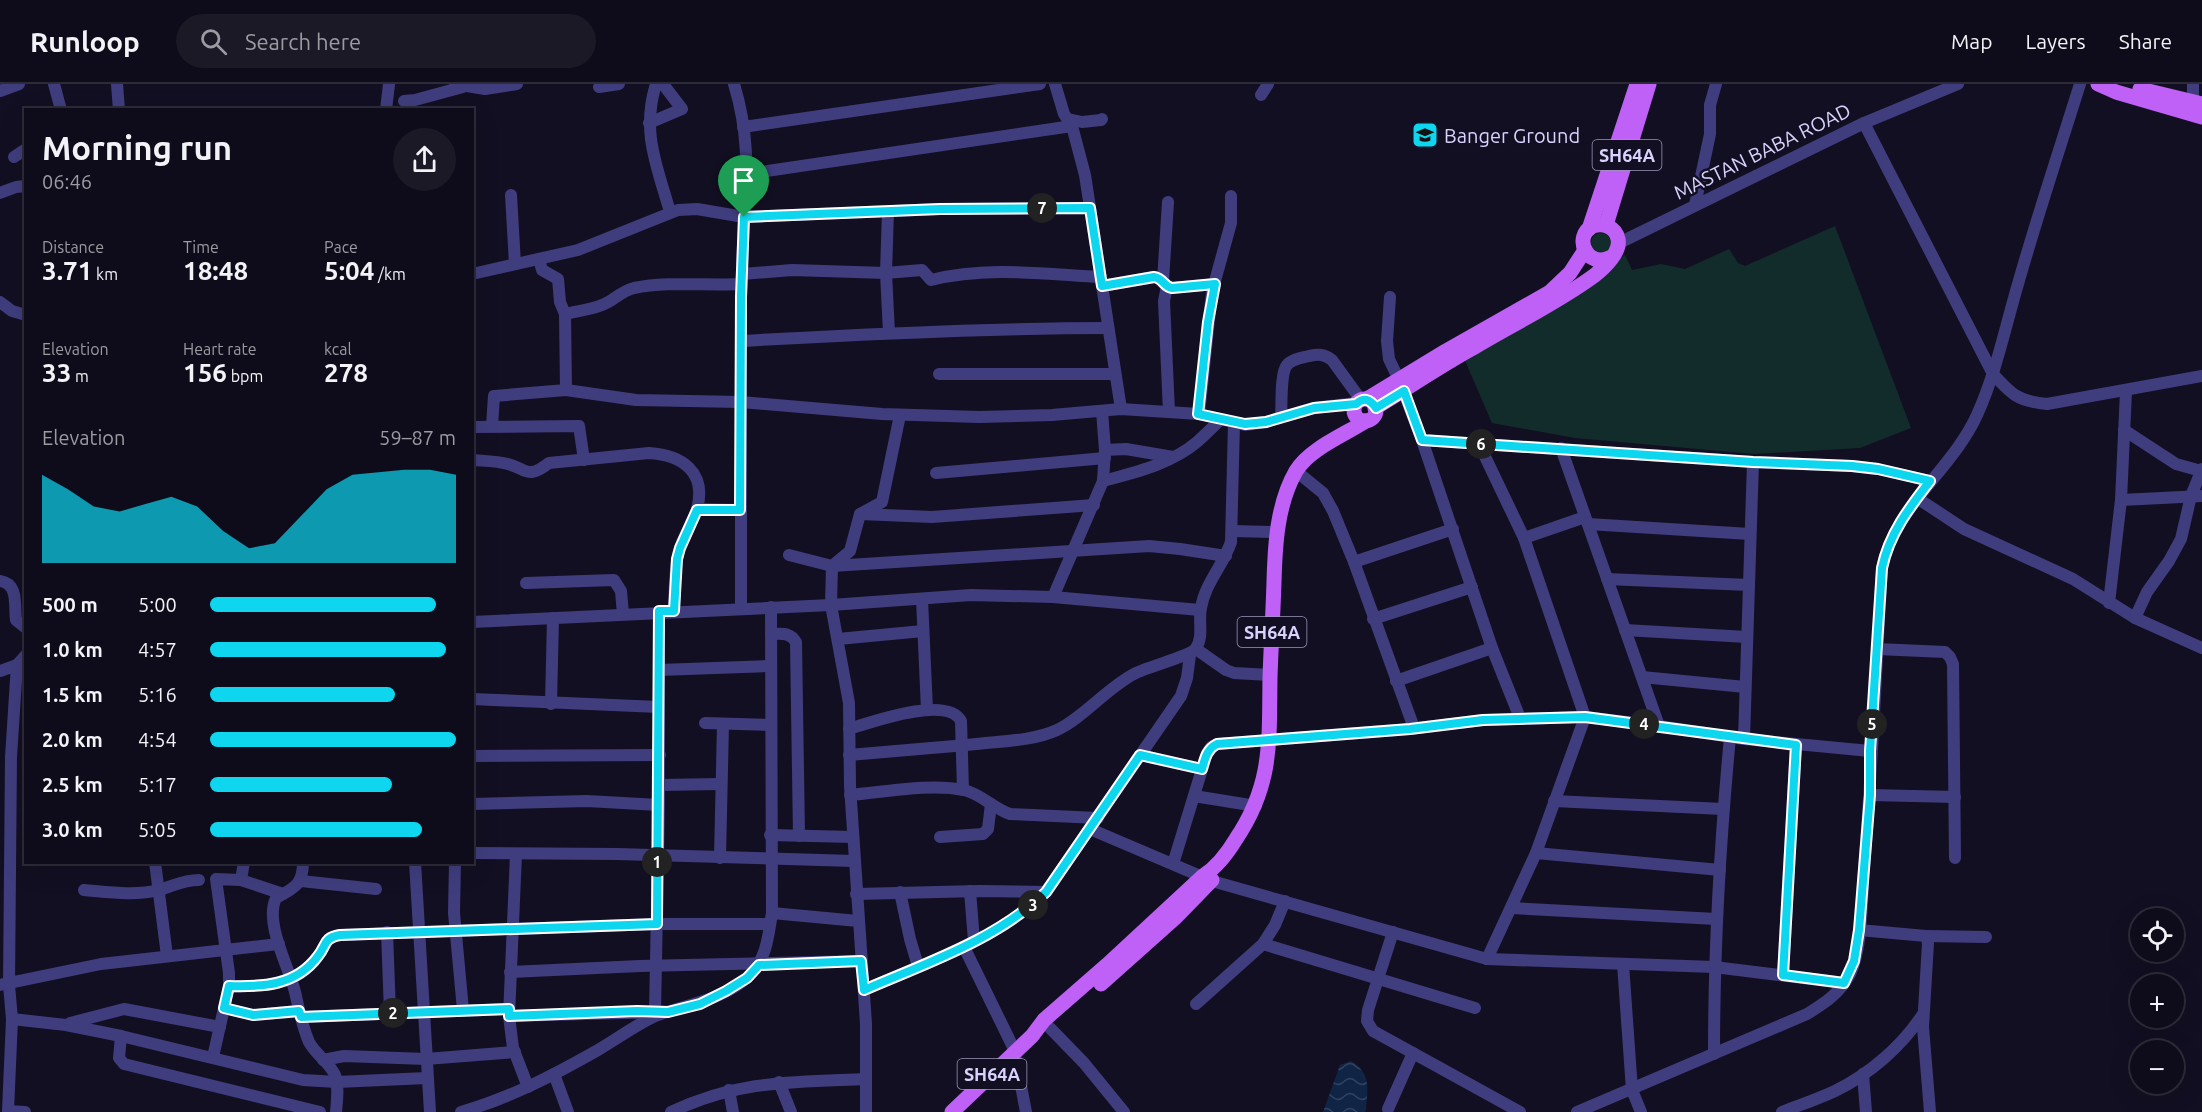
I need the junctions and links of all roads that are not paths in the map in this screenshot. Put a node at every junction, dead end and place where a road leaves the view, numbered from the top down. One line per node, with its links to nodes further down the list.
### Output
1 (19, 84): 22 (street)
2 (54, 84): 25 (street)
3 (117, 84): 26 (street)
4 (389, 84): 27 (street)
5 (517, 84): 20 (street)
6 (619, 84): 21 (street)
7 (656, 84): 31 (street)
8 (663, 84): 31 (street)
9 (734, 84): 33 (street)
10 (1040, 84): 33 (street)
11 (1055, 84): 30 (street)
12 (1637, 84): 48 (main road, SH64A)
13 (1649, 84): 47 (main road, SH64A)
14 (1716, 84): 42 (street)
15 (1958, 84): 32 (street, MASTAN BABA ROAD)
16 (2080, 84): 71 (street)
17 (2098, 84): 28 (main road)
18 (2120, 84): 24 (main road)
19 (2193, 84): 24 (street)
20 (459, 85): 23 (street)
21 (599, 87)
22 (0, 91)
23 (404, 101)
24 (2197, 103)
25 (60, 108)
26 (119, 108)
27 (386, 108)
28 (2202, 117)
29 (1102, 119): 30 (street)
30 (1070, 122): 36 (street); 43 (street)
31 (649, 123): 45 (street)
32 (1864, 123): 42 (street, MASTAN BABA ROAD); 71 (street)
33 (743, 127): 36 (street)
34 (24, 150): 35 (street)
35 (14, 157)
36 (747, 174): 46 (street)
37 (24, 186): 38 (street)
38 (0, 193)
39 (511, 195): 53 (street)
40 (1231, 196): 59 (street)
41 (1168, 202): 58 (street)
42 (1695, 205): 49 (street, MASTAN BABA ROAD)
43 (1090, 208): 44 (street); 57 (street)
44 (888, 211): 46 (street); 54 (street)
45 (670, 212): 46 (street); 52 (street)
46 (744, 217): 56 (street)
47 (1606, 225): 48 (main road); 49 (main road)
48 (1590, 229): 50 (main road, SH64A)
49 (1619, 243): 51 (main road, SH64A)
50 (1585, 250): 51 (main road); 73 (main road, SH64A)
51 (1611, 257): 73 (main road, SH64A)
52 (539, 259): 53 (street); 64 (street)
53 (515, 264): 55 (street)
54 (886, 273): 56 (street); 57 (street); 67 (street)
55 (474, 274)
56 (742, 279): 64 (street); 68 (street)
57 (1101, 281): 58 (street); 66 (street)
58 (1165, 284): 59 (street); 80 (street)
59 (1215, 284): 81 (street)
60 (1390, 297): 73 (street)
61 (0, 302): 62 (street)
62 (12, 311): 63 (street); 65 (street)
63 (24, 314)
64 (565, 314): 74 (street)
65 (0, 316)
66 (1108, 328): 67 (street); 70 (street)
67 (889, 333): 68 (street)
68 (741, 341): 76 (street)
69 (939, 374): 70 (street)
70 (1115, 374): 78 (street)
71 (1993, 374): 75 (street); 100 (street)
72 (2202, 376): 75 (street)
73 (1401, 385): 77 (main road, SH64A); 89 (street)
74 (566, 390): 76 (street); 86 (street)
75 (2126, 391): 88 (street)
76 (741, 402): 82 (street); 107 (street)
77 (1365, 403): 83 (street); 83 (street); 98 (main road, SH64A)
78 (1120, 409): 79 (street); 80 (street)
79 (1102, 411): 82 (street); 92 (street)
80 (1169, 412): 81 (street)
81 (1198, 414): 84 (street)
82 (900, 415): 108 (street)
83 (1281, 417): 85 (street)
84 (1221, 419): 85 (street); 93 (street)
85 (1234, 423): 111 (street)
86 (492, 426): 87 (street); 95 (street)
87 (474, 427)
88 (2124, 430): 97 (street); 104 (street)
89 (1422, 440): 90 (street); 110 (street)
90 (1479, 444): 91 (street); 114 (street)
91 (1561, 448): 96 (street); 109 (street)
92 (1105, 454): 93 (street); 99 (street); 101 (street)
93 (1174, 457): 101 (street)
94 (474, 460): 95 (street)
95 (584, 460): 106 (street)
96 (1753, 462): 100 (street); 113 (street)
97 (2201, 470): 102 (street)
98 (1296, 471): 112 (main road, SH64A); 118 (street)
99 (936, 473)
100 (1930, 481): 103 (street)
101 (1103, 482): 105 (street)
102 (2196, 496): 104 (street); 136 (street)
103 (1917, 498): 127 (street); 147 (street)
104 (2121, 500): 127 (street)
105 (1094, 505): 108 (street); 115 (street)
106 (697, 510): 107 (street); 133 (street)
107 (740, 510): 130 (street)
108 (860, 514): 119 (street)
109 (1587, 520): 113 (street); 114 (street); 120 (street)
110 (1453, 529): 118 (street); 124 (street)
111 (1232, 531): 112 (street); 117 (street)
112 (1277, 532): 154 (main road, SH64A)
113 (1750, 534): 123 (street)
114 (1524, 538): 163 (street)
115 (1073, 550): 117 (street); 119 (street); 125 (street)
116 (789, 555): 119 (street)
117 (1226, 556): 131 (street)
118 (1354, 562): 137 (street)
119 (832, 566): 128 (street)
120 (1607, 579): 123 (street); 140 (street)
121 (0, 580): 139 (street)
122 (526, 583): 134 (street)
123 (1749, 585): 143 (street)
124 (1472, 587): 137 (street); 145 (street)
125 (1053, 597): 126 (street); 131 (street)
126 (922, 599): 128 (street); 141 (street)
127 (2109, 603): 136 (street)
128 (831, 605): 129 (street); 144 (street)
129 (771, 608): 130 (street); 142 (street)
130 (741, 609): 133 (street)
131 (1200, 610): 148 (street)
132 (659, 611): 133 (street); 134 (street); 152 (street)
133 (674, 611)
134 (623, 614): 135 (street)
135 (553, 618): 138 (street); 160 (street)
136 (2135, 618): 146 (street)
137 (1373, 620): 156 (street)
138 (474, 622)
139 (24, 626)
140 (1625, 630): 143 (street); 155 (street)
141 (924, 631): 144 (street); 162 (street)
142 (771, 634): 151 (street); 198 (street)
143 (1747, 637): 158 (street)
144 (838, 639): 170 (street)
145 (1492, 648): 156 (street); 164 (street)
146 (2202, 648)
147 (1877, 649): 176 (street); 188 (street)
148 (1193, 652): 154 (street); 174 (street); 179 (street)
149 (24, 657): 150 (street)
150 (16, 665): 153 (street); 157 (street)
151 (771, 666): 152 (street); 167 (street)
152 (659, 670): 161 (street)
153 (0, 672)
154 (1270, 675): 173 (main road, SH64A)
155 (1642, 678): 158 (street); 168 (street)
156 (1396, 681): 169 (street)
157 (21, 687): 259 (street)
158 (1745, 687): 172 (street)
159 (474, 699): 160 (street)
160 (551, 704): 161 (street)
161 (659, 707): 177 (street)
162 (927, 710): 170 (street); 174 (street)
163 (1585, 717): 164 (street); 168 (street); 189 (street)
164 (1520, 718): 169 (street)
165 (705, 723): 166 (street)
166 (723, 724): 167 (street); 182 (street)
167 (770, 724): 197 (street)
168 (1659, 726): 171 (street)
169 (1414, 728): 173 (street)
170 (849, 729): 178 (street)
171 (1730, 737): 172 (street); 194 (street)
172 (1744, 739): 175 (street)
173 (1270, 740): 181 (street); 193 (main road, SH64A)
174 (962, 745): 178 (street); 184 (street)
175 (1796, 745): 176 (street); 255 (street)
176 (1870, 751): 186 (street)
177 (660, 755): 180 (street); 183 (street)
178 (849, 755): 185 (street)
179 (1140, 755): 181 (street); 195 (street)
180 (474, 756)
181 (1202, 769): 187 (street)
182 (722, 784): 183 (street); 205 (street)
183 (659, 785): 192 (street)
184 (963, 790): 185 (street); 191 (street)
185 (850, 795): 199 (street)
186 (1870, 795): 188 (street); 235 (street)
187 (1194, 796): 193 (street); 214 (street)
188 (1955, 797): 206 (street)
189 (1554, 801): 194 (street); 202 (street)
190 (474, 804): 192 (street)
191 (991, 804): 195 (street); 200 (street)
192 (659, 805): 204 (street)
193 (1256, 806): 216 (main road, SH64A)
194 (1723, 809): 215 (street)
195 (1098, 818): 196 (street)
196 (1090, 829): 214 (street); 225 (street)
197 (770, 835): 198 (street); 207 (street)
198 (799, 836): 199 (street)
199 (853, 837): 208 (street)
200 (940, 837)
201 (474, 853): 203 (street)
202 (1536, 853): 215 (street); 229 (street)
203 (516, 855): 204 (street); 234 (street)
204 (657, 855): 205 (street); 233 (street)
205 (720, 858): 207 (street)
206 (1955, 858)
207 (770, 860): 208 (street); 230 (street)
208 (854, 861): 227 (street)
209 (155, 864): 222 (street)
210 (244, 864): 218 (street)
211 (303, 864): 219 (street)
212 (415, 864): 236 (street)
213 (455, 864): 237 (street)
214 (1173, 864): 216 (street)
215 (1719, 870): 231 (street)
216 (1210, 875): 228 (street); 275 (main road, SH64A); 277 (main road, SH64A)
217 (199, 880): 222 (street)
218 (241, 880): 226 (street); 245 (street)
219 (301, 881): 220 (street); 226 (street)
220 (376, 889)
221 (84, 890): 222 (street)
222 (158, 891): 246 (street)
223 (970, 891): 224 (street); 225 (street); 243 (street)
224 (900, 892): 227 (street); 252 (street)
225 (1046, 892): 243 (street)
226 (283, 894): 242 (street)
227 (856, 894): 232 (street)
228 (1285, 901): 239 (street); 244 (street)
229 (1511, 908): 231 (street); 247 (street)
230 (771, 918): 232 (street); 233 (street); 250 (street)
231 (1716, 919): 253 (street)
232 (858, 921): 248 (street)
233 (657, 924): 234 (street); 251 (street)
234 (512, 927): 237 (street); 254 (street)
235 (1859, 930): 240 (street); 258 (street)
236 (419, 931): 237 (street); 238 (street); 266 (street)
237 (455, 931): 265 (street)
238 (387, 932): 256 (street); 268 (street)
239 (1393, 932): 247 (street); 257 (street)
240 (1926, 936): 241 (street); 270 (street)
241 (1986, 936)
242 (279, 944): 245 (street); 256 (street)
243 (969, 944): 252 (street); 279 (street)
244 (1263, 944): 257 (street); 262 (street)
245 (227, 950): 246 (street); 260 (street)
246 (167, 956): 259 (street)
247 (1487, 959): 249 (street)
248 (861, 961): 250 (street); 261 (street)
249 (1623, 964): 253 (street); 293 (street)
250 (759, 965): 251 (street); 267 (street)
251 (655, 966): 254 (street); 267 (street)
252 (918, 966): 261 (street)
253 (1714, 967): 255 (street); 281 (street)
254 (510, 972): 269 (street)
255 (1783, 975): 258 (street)
256 (290, 978): 260 (street); 271 (street)
257 (1378, 979): 264 (street); 280 (street)
258 (1844, 983): 281 (street)
259 (4, 985): 272 (street)
260 (229, 986): 263 (street)
261 (864, 990): 288 (street)
262 (1196, 1004)
263 (224, 1008): 271 (street); 274 (street)
264 (1475, 1008)
265 (464, 1010): 266 (street); 269 (street)
266 (424, 1012): 268 (street); 283 (street)
267 (662, 1012): 269 (street); 285 (street)
268 (390, 1013): 271 (street)
269 (509, 1013): 278 (street)
270 (1924, 1013): 286 (street); 314 (street)
271 (300, 1014): 284 (street)
272 (12, 1019): 273 (street); 295 (street)
273 (66, 1024): 274 (street); 276 (street)
274 (220, 1027): 282 (street)
275 (1050, 1028): 277 (main road, SH64A); 308 (street)
276 (121, 1036): 282 (street); 298 (street)
277 (1032, 1036): 279 (main road, SH64A)
278 (515, 1052): 283 (street); 291 (street)
279 (1014, 1053): 296 (main road, SH64A); 307 (street)
280 (1413, 1053): 294 (street); 309 (street)
281 (1714, 1054): 293 (street)
282 (213, 1057): 289 (street)
283 (426, 1059): 284 (street); 287 (street)
284 (323, 1060): 289 (street)
285 (554, 1074): 291 (street); 302 (street)
286 (1863, 1074): 312 (street); 313 (street)
287 (427, 1078): 289 (street); 300 (street)
288 (865, 1079): 290 (street); 306 (street)
289 (337, 1082): 299 (street)
290 (779, 1082): 292 (street); 305 (street)
291 (528, 1087): 301 (street)
292 (729, 1090): 303 (street); 304 (street)
293 (1632, 1090): 310 (street); 311 (street)
294 (1388, 1109)
295 (8, 1111): 297 (street)
296 (955, 1111)
297 (25, 1112)
298 (320, 1112)
299 (336, 1112)
300 (430, 1112)
301 (461, 1112)
302 (568, 1112)
303 (671, 1112)
304 (733, 1112)
305 (791, 1112)
306 (866, 1112)
307 (1026, 1112)
308 (1124, 1112)
309 (1520, 1112)
310 (1577, 1112)
311 (1641, 1112)
312 (1782, 1112)
313 (1866, 1112)
314 (1929, 1112)

